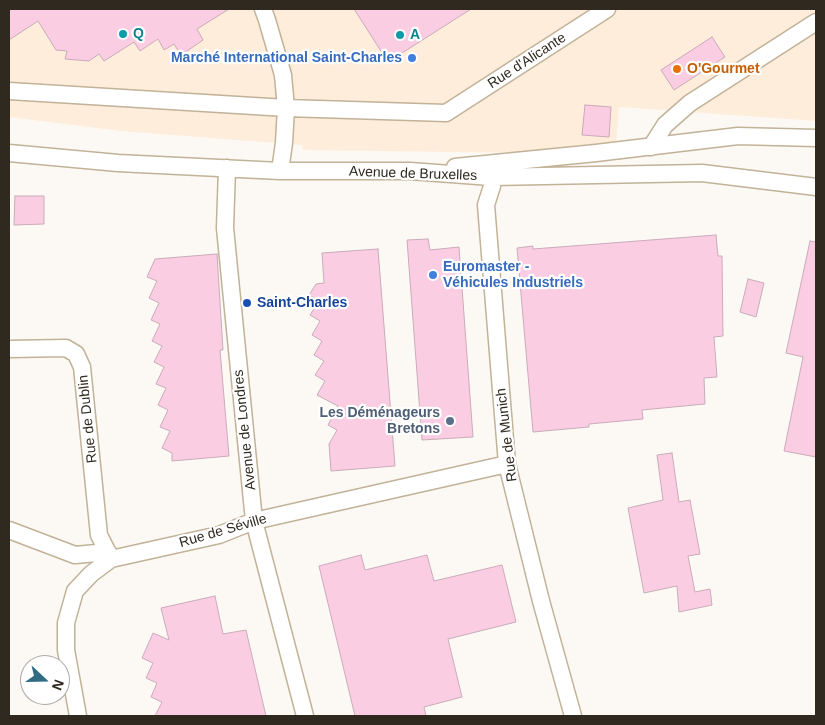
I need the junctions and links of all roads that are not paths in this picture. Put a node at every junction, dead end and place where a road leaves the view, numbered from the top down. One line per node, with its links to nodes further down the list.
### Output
1 (263, 9): 5 (street)
2 (607, 9): 5 (street, Rue d'Alicante)
3 (816, 22): 7 (street)
4 (9, 91): 5 (street)
5 (286, 108): 10 (street)
6 (816, 138): 7 (street)
7 (650, 147): 11 (street)
8 (9, 152): 9 (street, Avenue de Bruxelles)
9 (226, 168): 10 (street, Avenue de Bruxelles); 16 (street, Avenue de Londres)
10 (280, 171): 11 (street, Avenue de Bruxelles)
11 (410, 171): 12 (street, Avenue de Bruxelles)
12 (491, 177): 13 (street, Avenue de Bruxelles); 15 (street, Rue de Munich)
13 (816, 187)
14 (9, 349): 18 (street, Rue de Dublin)
15 (507, 464): 16 (street, Rue de Séville); 21 (street, Rue de Munich)
16 (254, 521): 18 (street, Rue de Séville); 20 (street, Avenue de Londres)
17 (9, 530): 18 (street)
18 (109, 556): 19 (street, Rue de Séville)
19 (78, 716)
20 (305, 716)
21 (573, 716)

